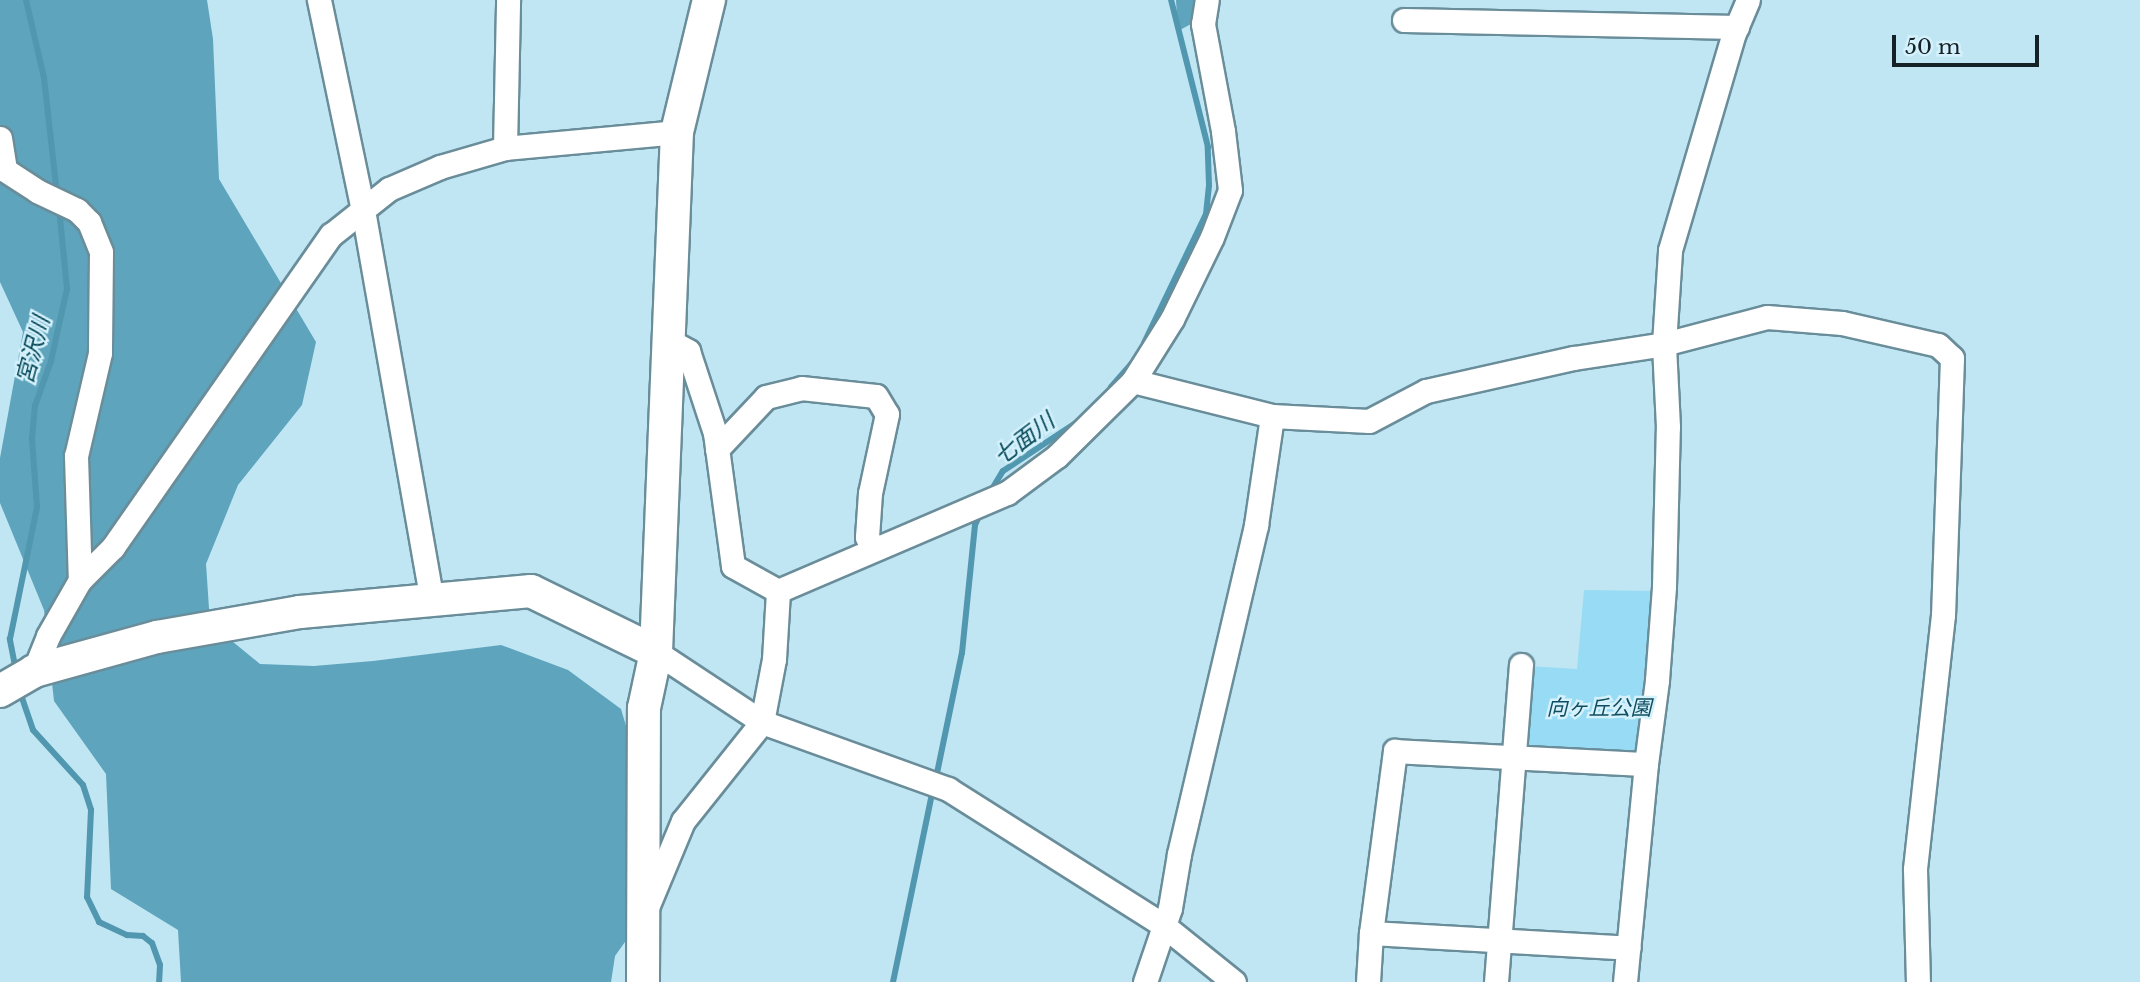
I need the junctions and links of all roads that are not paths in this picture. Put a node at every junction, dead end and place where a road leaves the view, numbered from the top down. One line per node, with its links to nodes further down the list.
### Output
1 (319, 0): 11 (street)
2 (508, 0): 10 (street)
3 (709, 0): 8 (street)
4 (1207, 0): 14 (street)
5 (1748, 0): 7 (street)
6 (1404, 20): 7 (street)
7 (1737, 27): 13 (street)
8 (677, 132): 10 (street); 12 (street)
9 (0, 138): 18 (street)
10 (505, 148): 11 (street)
11 (363, 210): 18 (street); 20 (street)
12 (670, 341): 16 (street); 21 (street)
13 (1664, 344): 15 (street); 27 (street); 39 (street)
14 (1133, 381): 15 (street); 17 (street)
15 (1272, 416): 29 (street)
16 (717, 449): 17 (street); 19 (street)
17 (873, 549): 19 (street)
18 (80, 580): 23 (street)
19 (778, 591): 25 (street)
20 (432, 600): 21 (street); 23 (street)
21 (656, 652): 25 (street); 28 (street)
22 (1521, 665): 26 (street)
23 (34, 671): 24 (street)
24 (0, 691)
25 (762, 722): 28 (street); 29 (street)
26 (1514, 757): 27 (street); 30 (street); 31 (street)
27 (1646, 764): 32 (street)
28 (642, 918): 33 (street)
29 (1163, 925): 34 (street); 35 (street)
30 (1371, 933): 31 (street); 36 (street)
31 (1501, 941): 32 (street); 37 (street)
32 (1629, 948): 38 (street)
33 (643, 982)
34 (1145, 982)
35 (1234, 982)
36 (1368, 982)
37 (1496, 982)
38 (1625, 982)
39 (1918, 982)

